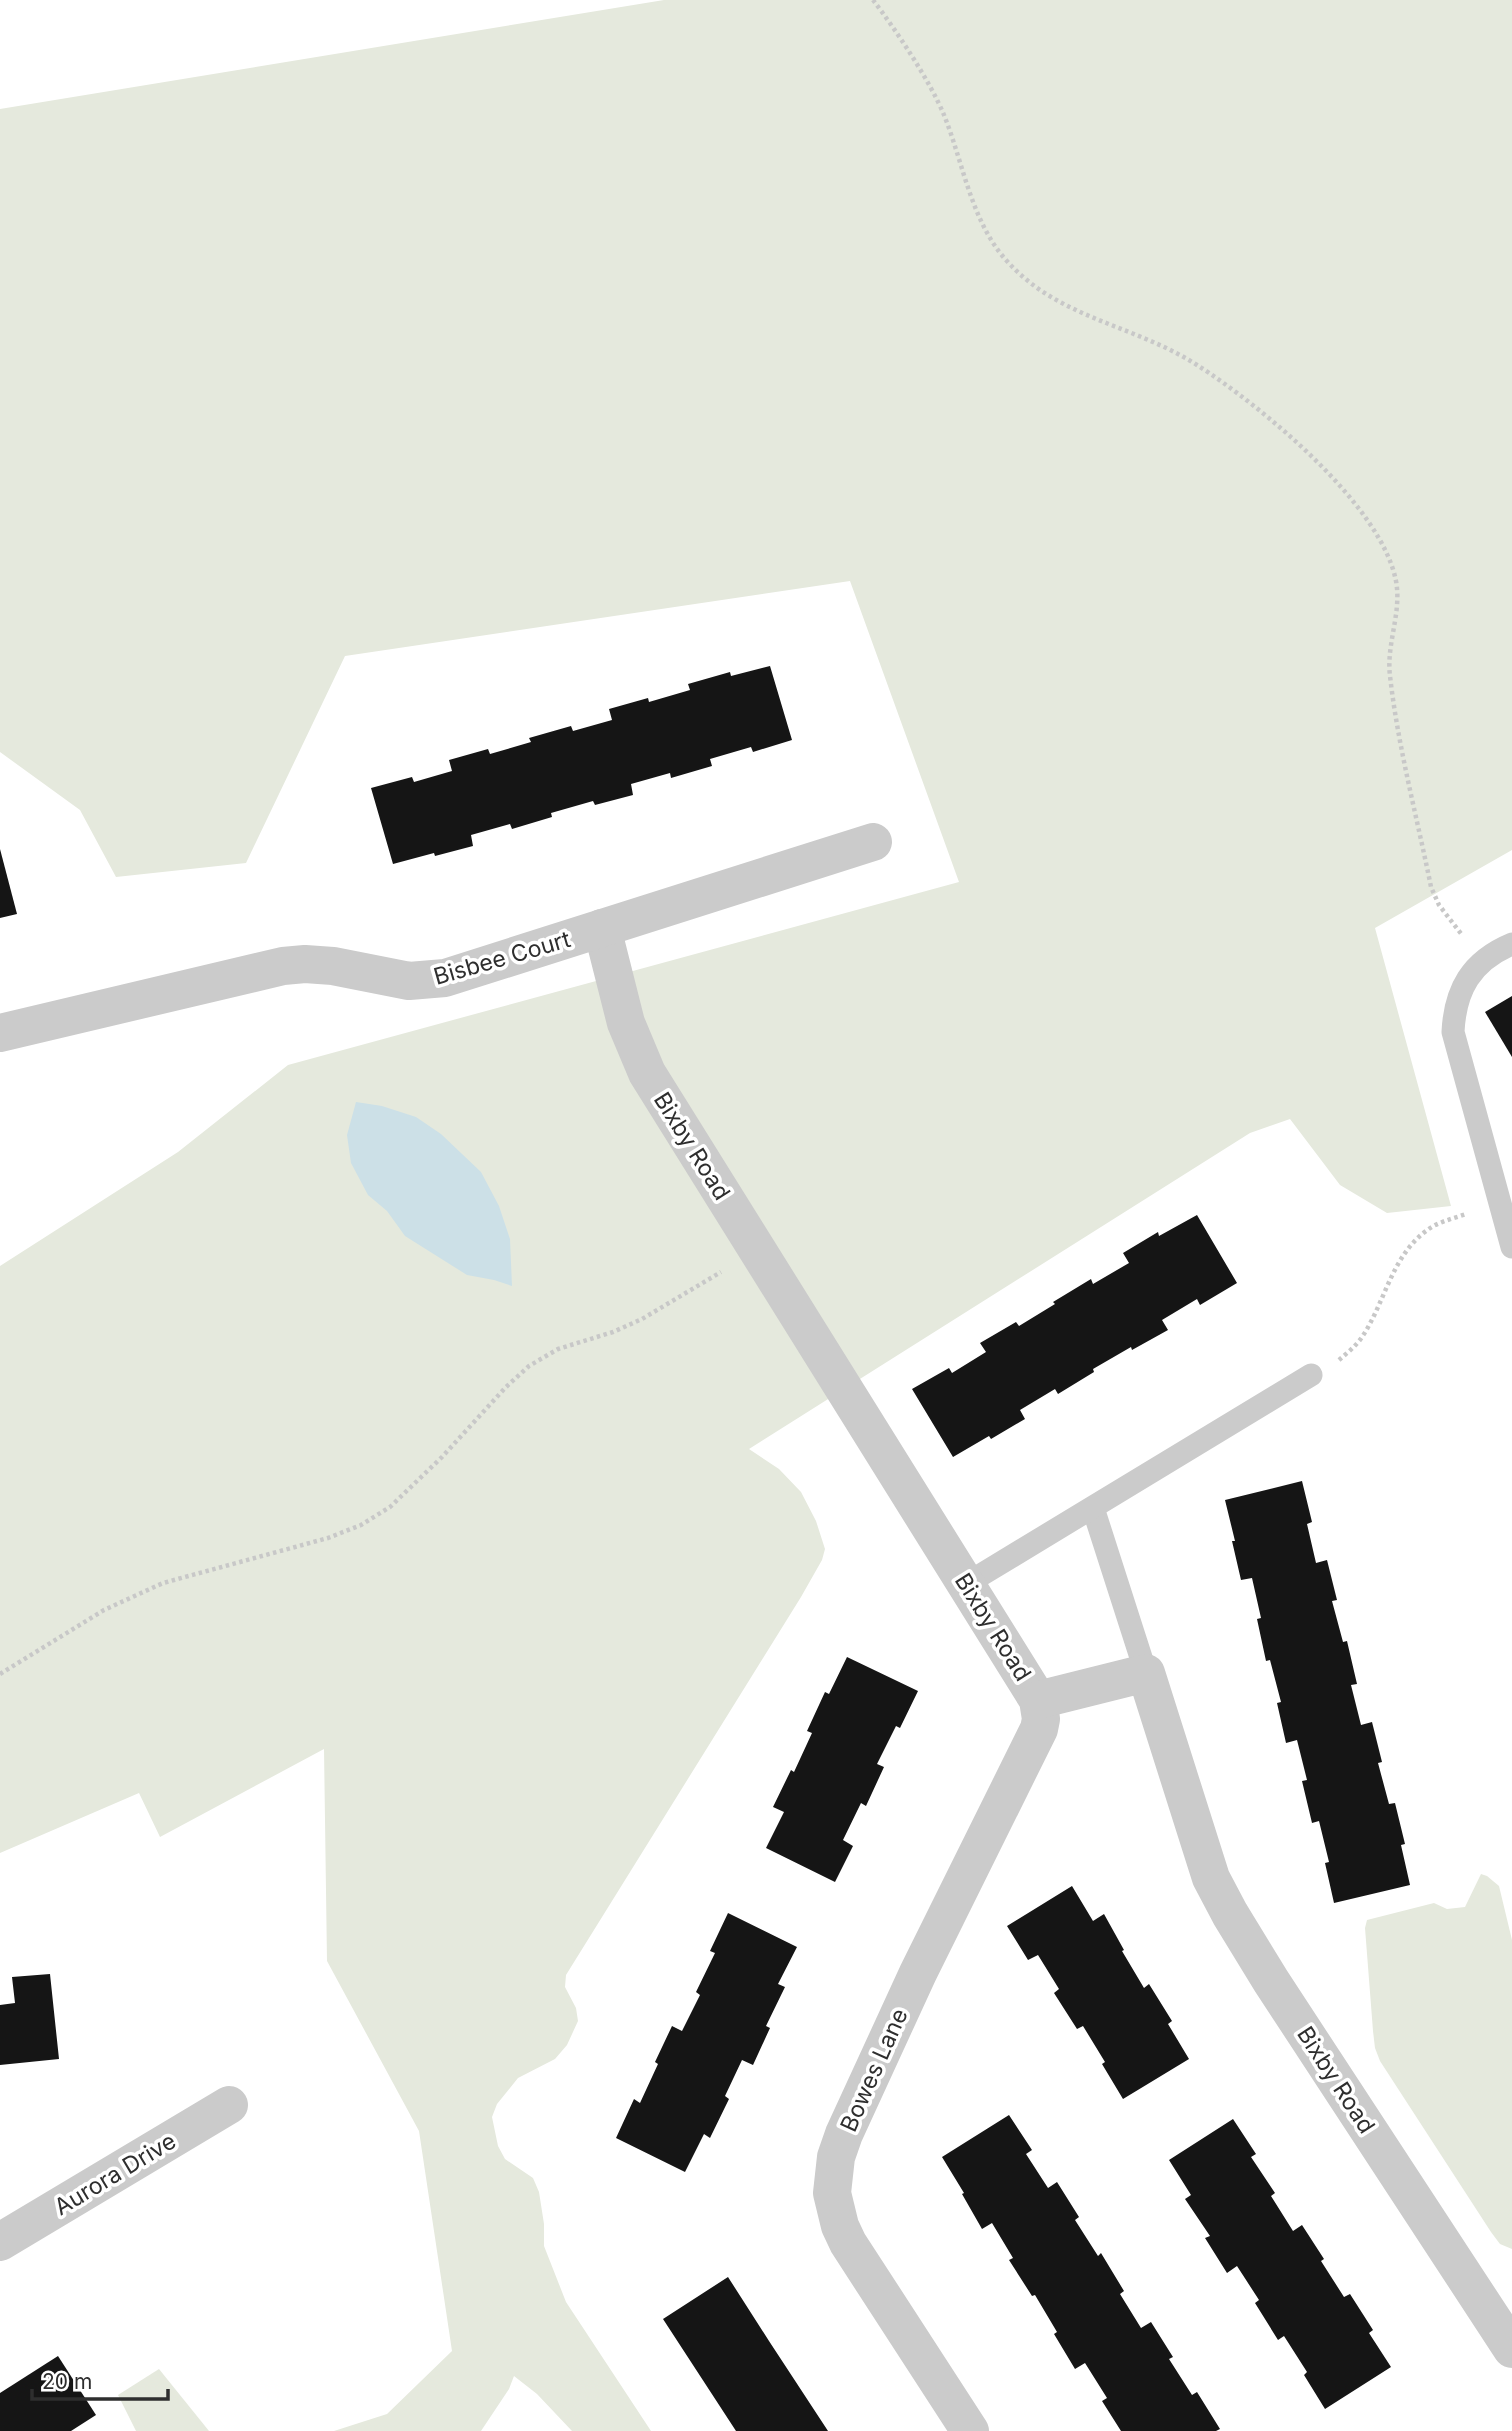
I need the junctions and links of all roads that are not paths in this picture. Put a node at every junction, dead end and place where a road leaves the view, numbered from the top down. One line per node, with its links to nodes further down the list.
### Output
1 (873, 842): 2 (street, Bisbee Court)
2 (603, 928): 4 (street, Bisbee Court); 8 (street, Bixby Road)
3 (1512, 944): 5 (lane)
4 (0, 1033)
5 (1512, 1247)
6 (1311, 1376): 7 (lane)
7 (1093, 1508): 8 (lane); 9 (lane)
8 (966, 1584): 10 (street, Bixby Road)
9 (1146, 1673): 10 (street, Bixby Road); 13 (street, Bixby Road)
10 (1038, 1700): 14 (street, Bowes Lane)
11 (229, 2105): 12 (street, Aurora Drive)
12 (0, 2242)
13 (1512, 2349)
14 (970, 2431)

